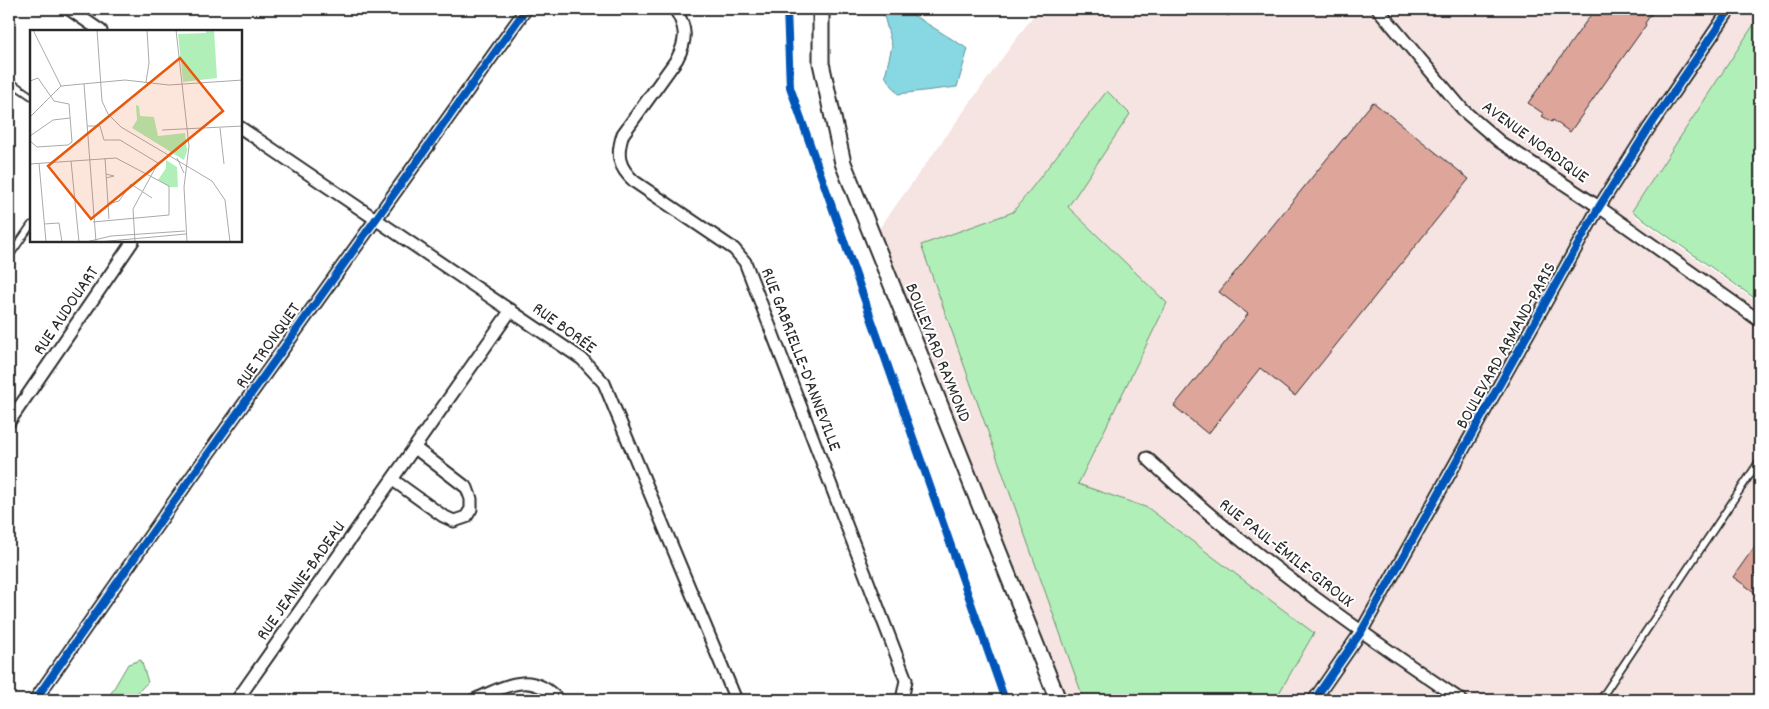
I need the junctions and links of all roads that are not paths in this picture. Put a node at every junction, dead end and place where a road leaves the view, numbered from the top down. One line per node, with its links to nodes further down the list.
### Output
1 (69, 9): 7 (street)
2 (526, 9): 12 (street, RUE TRONQUET)
3 (675, 9): 29 (street, RUE GABRIELLE-D'ANNEVILLE)
4 (820, 9): 30 (street, BOULEVARD RAYMOND)
5 (1378, 9): 11 (street, AVENUE NORDIQUE)
6 (1730, 9): 11 (street, BOULEVARD ARMAND-PARIS)
7 (100, 30)
8 (9, 81): 9 (lane)
9 (30, 95)
10 (242, 129): 12 (street, RUE BORÉE)
11 (1599, 206): 17 (street, AVENUE NORDIQUE); 23 (street, BOULEVARD ARMAND-PARIS)
12 (374, 220): 16 (street, RUE BORÉE); 24 (street, RUE TRONQUET)
13 (30, 226): 15 (lane)
14 (132, 242): 18 (street, RUE AUDOUART)
15 (9, 257)
16 (511, 310): 19 (street, RUE JEANNE-BADEAU); 28 (street, RUE BORÉE)
17 (1760, 321)
18 (9, 422)
19 (415, 448): 22 (street, RUE JEANNE-BADEAU); 22 (street)
20 (1147, 458): 23 (street, RUE PAUL-ÉMILE-GIROUX)
21 (1760, 460): 33 (lane)
22 (392, 480): 25 (street, RUE JEANNE-BADEAU)
23 (1361, 632): 31 (street, BOULEVARD ARMAND-PARIS); 32 (street, RUE PAUL-ÉMILE-GIROUX)
24 (36, 700)
25 (237, 700)
26 (474, 700): 27 (street)
27 (558, 700)
28 (736, 700)
29 (902, 700)
30 (1058, 700)
31 (1314, 700)
32 (1461, 700)
33 (1600, 700)

